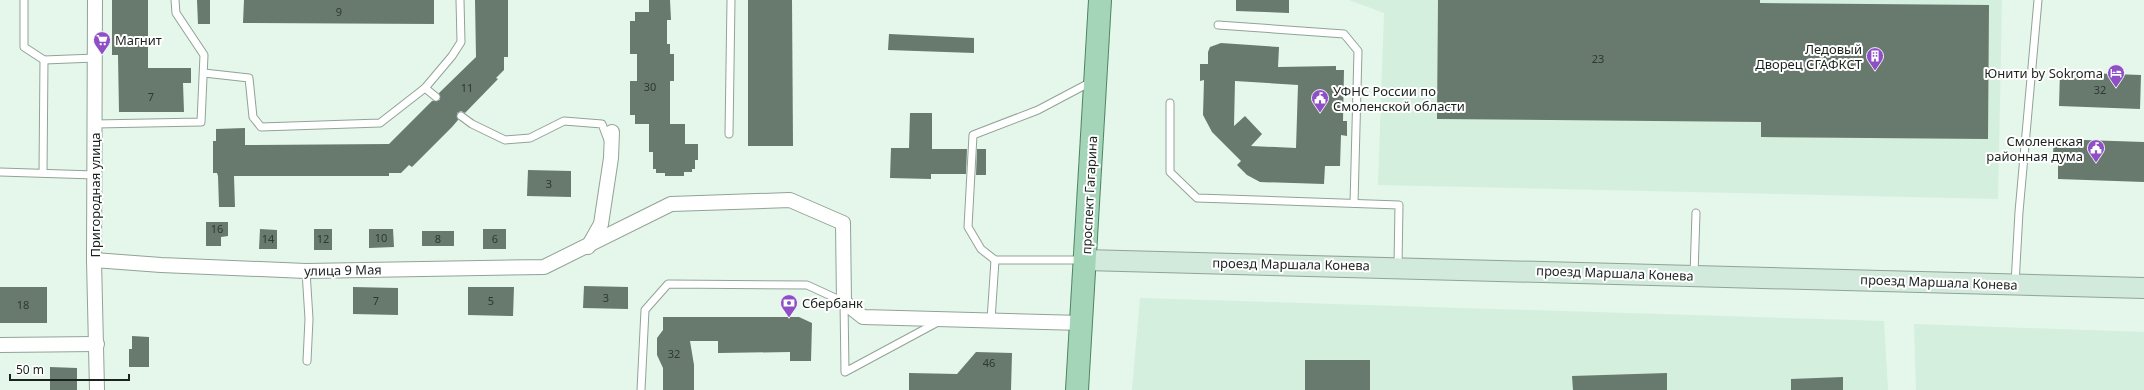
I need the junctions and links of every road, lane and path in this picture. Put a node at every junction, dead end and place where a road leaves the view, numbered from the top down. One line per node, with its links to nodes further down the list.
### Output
1 (24, 0): 10 (lane)
2 (95, 0): 9 (street, Пригородная улица)
3 (176, 0): 11 (lane)
4 (460, 0): 13 (lane)
5 (731, 0): 19 (lane)
6 (1100, 0): 12 (main road, проспект Гагарина)
7 (2038, 0): 33 (lane)
8 (1218, 25): 24 (lane)
9 (95, 58): 10 (lane); 17 (street, Пригородная улица)
10 (44, 60): 22 (lane)
11 (204, 73): 13 (lane); 17 (lane)
12 (1096, 79): 28 (lane); 29 (main road, проспект Гагарина)
13 (425, 88): 14 (lane)
14 (436, 97)
15 (1170, 103): 24 (lane)
16 (461, 116): 20 (lane)
17 (95, 124): 23 (street, Пригородная улица)
18 (612, 132): 20 (street)
19 (729, 134)
20 (611, 146): 26 (street)
21 (0, 172): 22 (lane)
22 (43, 173): 23 (lane)
23 (95, 175): 27 (street, Пригородная улица)
24 (1354, 203): 30 (lane)
25 (1696, 213): 32 (lane)
26 (587, 248): 31 (street, улица 9 Мая); 35 (street, улица 9 Мая)
27 (94, 260): 31 (street, улица 9 Мая); 40 (street, Пригородная улица)
28 (994, 260): 29 (lane); 37 (lane)
29 (1085, 260): 30 (street, проезд Маршала Конева); 38 (main road, проспект Гагарина)
30 (1398, 267): 32 (street, проезд Маршала Конева)
31 (306, 271): 41 (lane)
32 (1694, 275): 33 (street, проезд Маршала Конева)
33 (2015, 284): 34 (street, проезд Маршала Конева)
34 (2144, 288)
35 (844, 302): 36 (street); 36 (lane); 43 (lane)
36 (944, 319): 37 (street)
37 (990, 320): 38 (street)
38 (1082, 323): 44 (main road, проспект Гагарина)
39 (0, 344): 40 (street)
40 (96, 344): 42 (street, Пригородная улица)
41 (307, 361)
42 (97, 390)
43 (641, 390)
44 (1077, 390)

